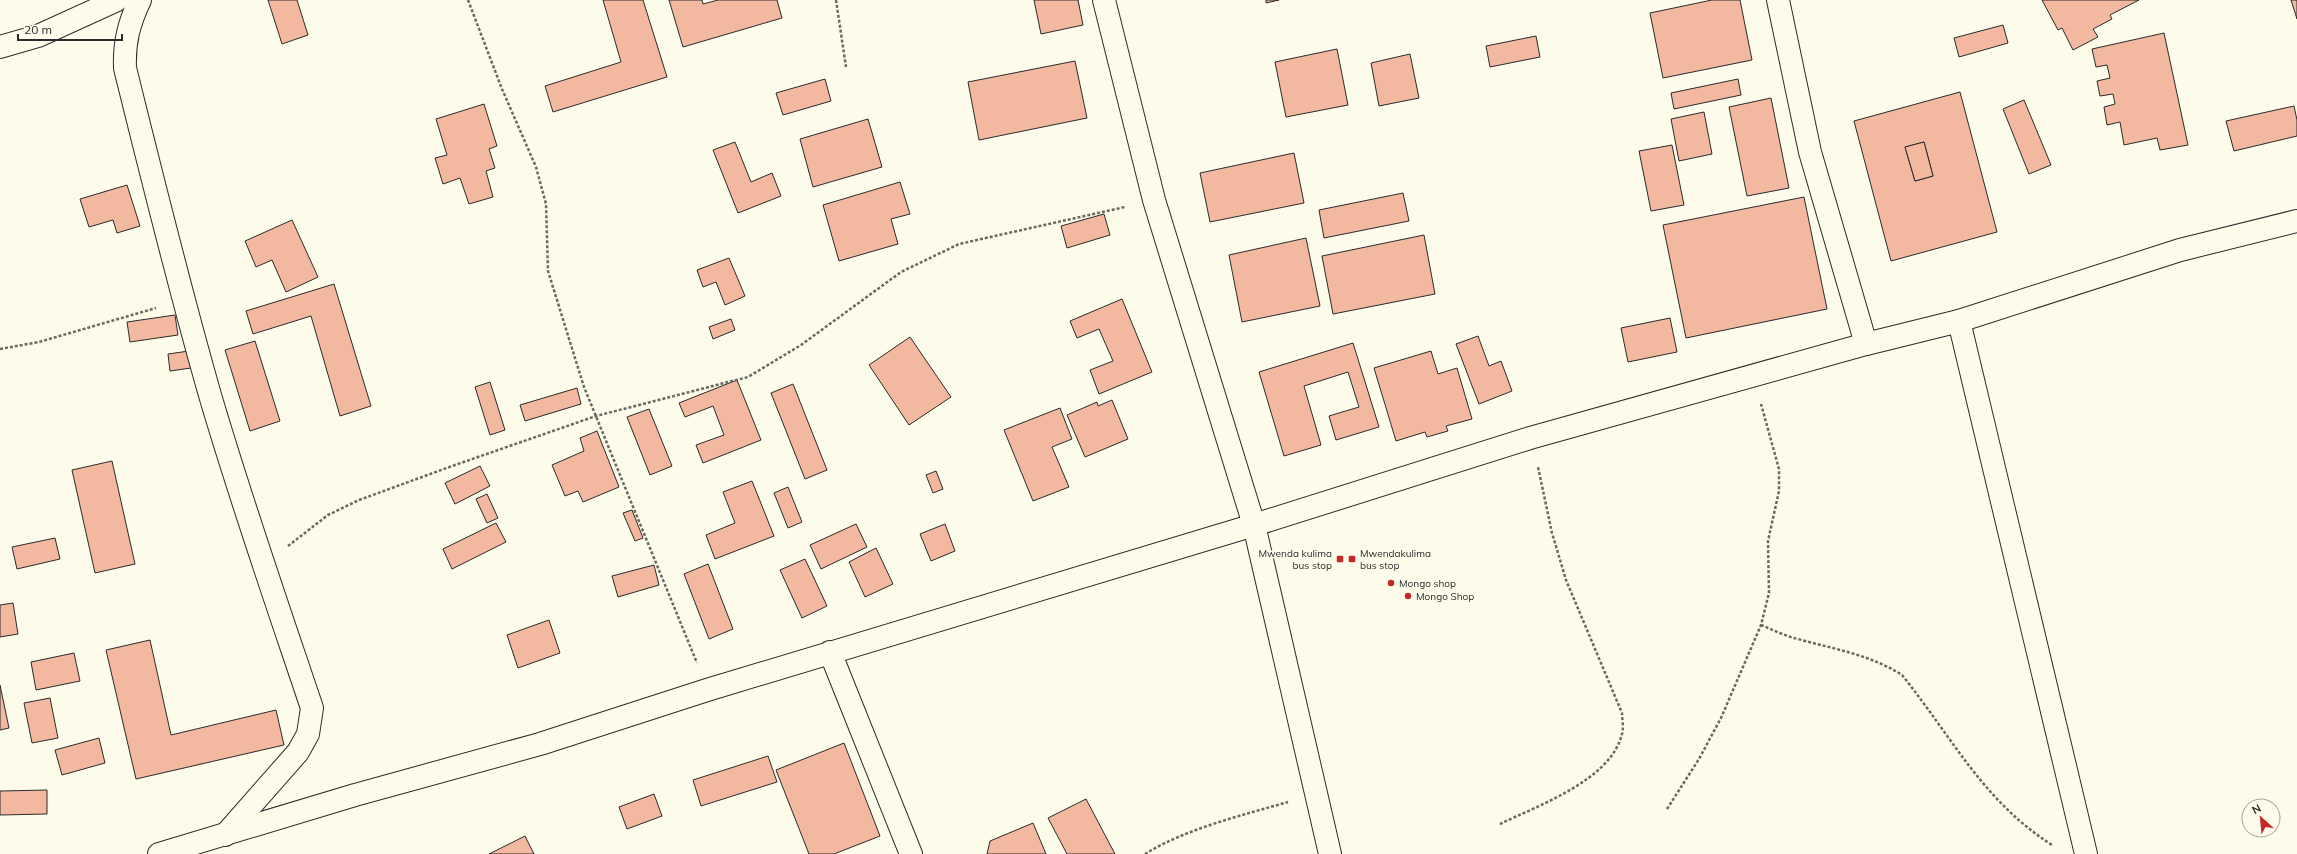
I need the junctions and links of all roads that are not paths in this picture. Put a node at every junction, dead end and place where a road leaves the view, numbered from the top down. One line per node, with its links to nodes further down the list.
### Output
1 (117, 0): 5 (street)
2 (140, 0): 11 (street)
3 (1104, 0): 9 (street)
4 (1778, 0): 8 (street)
5 (0, 47)
6 (2297, 221): 7 (street)
7 (1959, 321): 8 (street); 15 (street)
8 (1866, 344): 9 (street)
9 (1254, 526): 10 (street); 14 (street)
10 (830, 652): 11 (street); 13 (street)
11 (218, 843): 12 (street)
12 (159, 854)
13 (911, 854)
14 (1330, 854)
15 (2086, 854)

